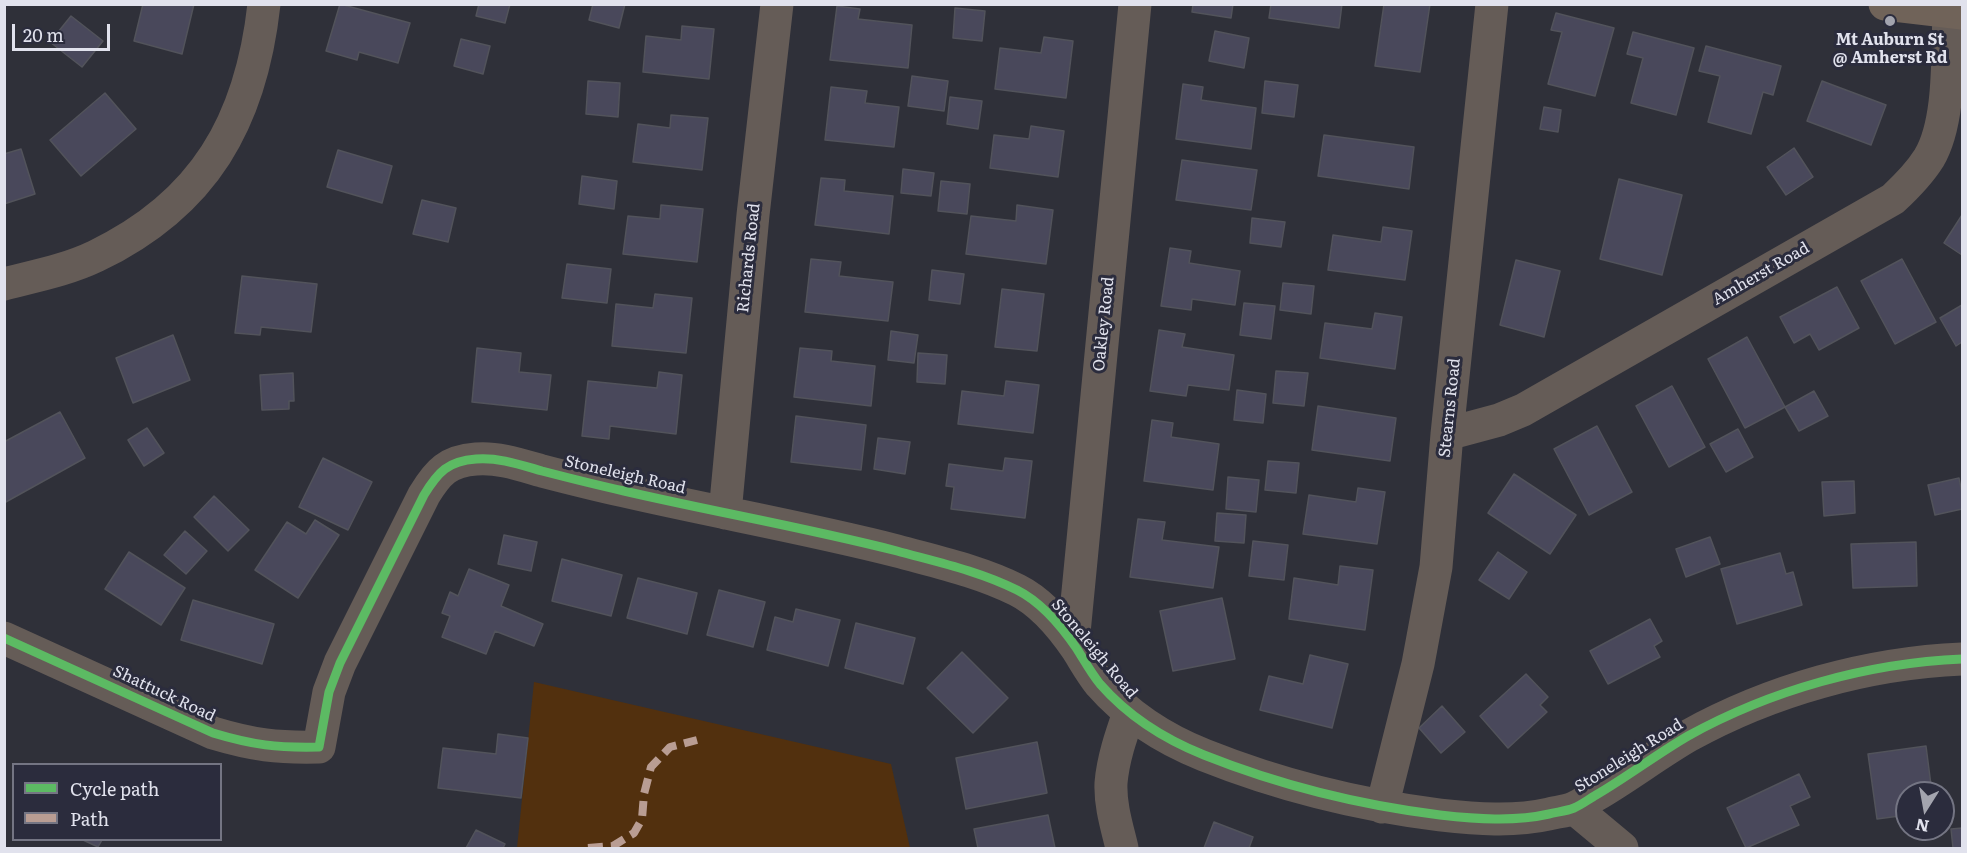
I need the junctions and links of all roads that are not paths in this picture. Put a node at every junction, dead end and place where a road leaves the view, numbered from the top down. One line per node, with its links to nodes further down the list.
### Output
1 (264, 4): 7 (street)
2 (777, 4): 9 (street, Richards Road)
3 (1135, 4): 11 (street, Oakley Road)
4 (1492, 4): 8 (street, Stearns Road)
5 (1885, 4): 6 (main road)
6 (1956, 13): 8 (street, Amherst Road)
7 (4, 284)
8 (1447, 434): 15 (street, Stearns Road)
9 (725, 513): 11 (street, Stoneleigh Road); 14 (street, Stoneleigh Road)
10 (4, 638): 14 (street, Shattuck Road)
11 (1073, 643): 13 (street, Stoneleigh Road)
12 (1962, 659): 16 (street, Stoneleigh Road)
13 (1129, 713): 15 (street, Stoneleigh Road); 17 (street)
14 (319, 747)
15 (1382, 807): 16 (street, Stoneleigh Road)
16 (1574, 808): 18 (street)
17 (1122, 849)
18 (1622, 849)

